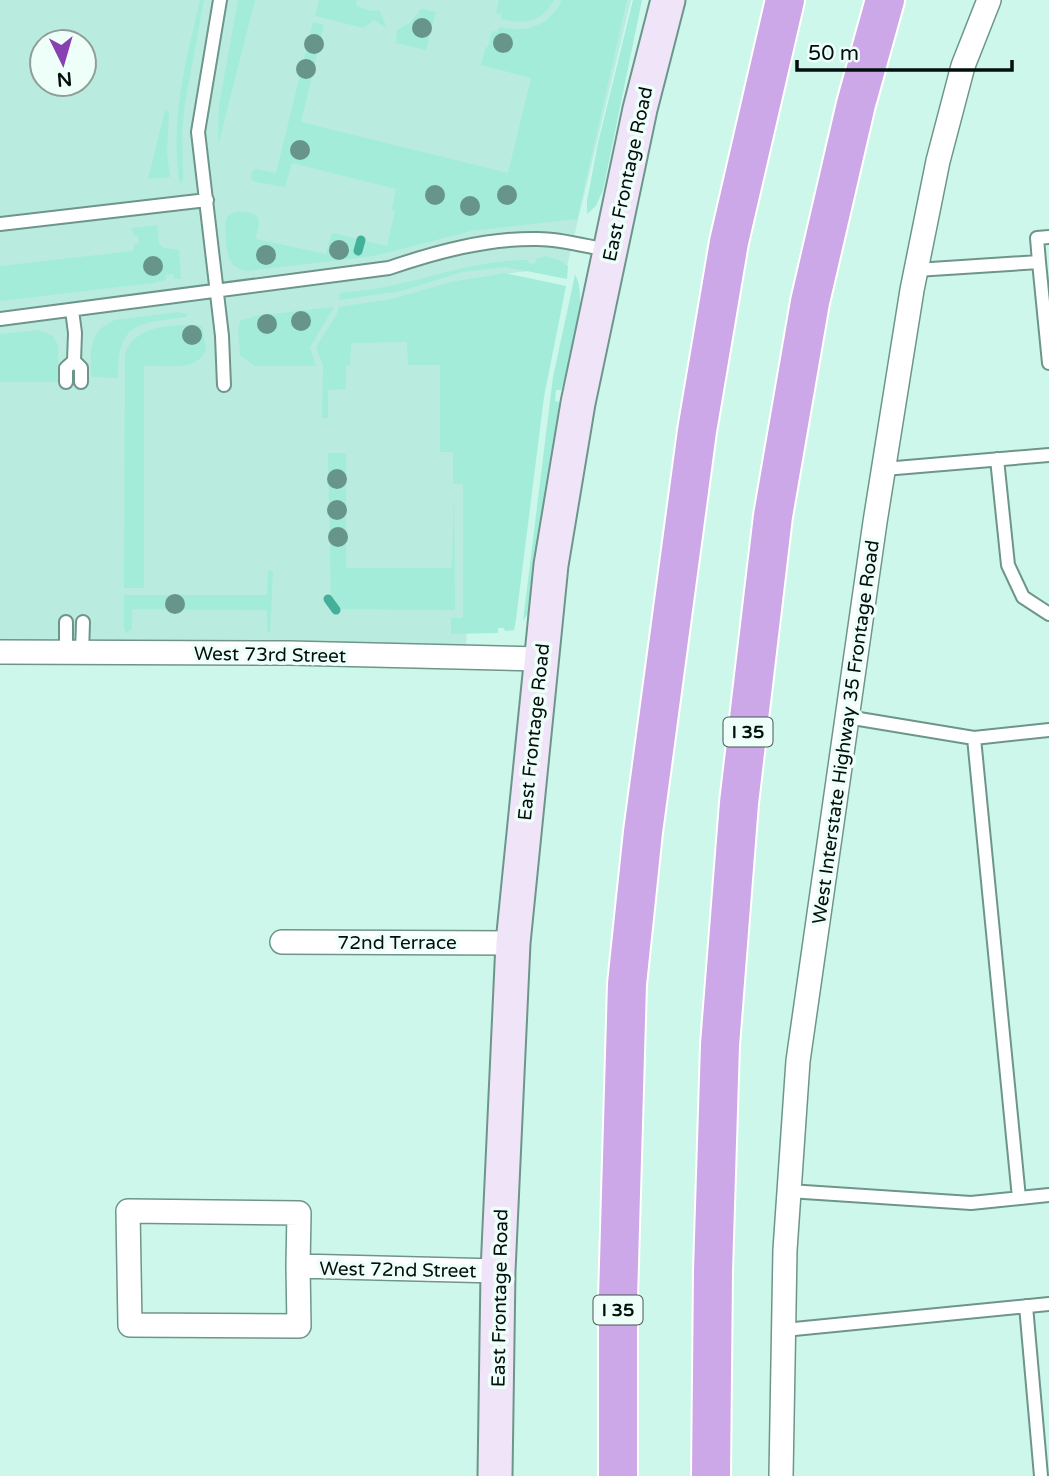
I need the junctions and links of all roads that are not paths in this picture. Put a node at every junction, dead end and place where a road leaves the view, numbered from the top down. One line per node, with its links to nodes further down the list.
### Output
1 (220, 0): 6 (lane)
2 (668, 0): 9 (street, East Frontage Road)
3 (785, 0): 43 (highway, I 35)
4 (885, 0): 44 (highway, I 35)
5 (989, 0): 11 (street, West Interstate Highway 35 Frontage Road)
6 (207, 200): 7 (lane); 12 (lane)
7 (0, 224)
8 (1049, 237): 10 (lane)
9 (611, 251): 12 (lane); 28 (street, East Frontage Road)
10 (1039, 262): 11 (lane); 16 (lane)
11 (916, 271): 22 (street, West Interstate Highway 35 Frontage Road)
12 (216, 292): 13 (lane); 19 (lane)
13 (72, 310): 14 (lane); 15 (lane)
14 (0, 319)
15 (74, 361): 17 (lane); 18 (lane)
16 (1049, 363)
17 (66, 382)
18 (81, 382)
19 (223, 385)
20 (1049, 454): 21 (lane)
21 (998, 459): 22 (lane); 23 (lane)
22 (884, 469): 29 (street, West Interstate Highway 35 Frontage Road)
23 (1049, 614)
24 (66, 622): 27 (lane)
25 (83, 622): 27 (lane)
26 (0, 652): 27 (street, West 73rd Street)
27 (74, 653): 28 (street, West 73rd Street)
28 (541, 659): 33 (street, East Frontage Road)
29 (847, 717): 31 (lane); 34 (street, West Interstate Highway 35 Frontage Road)
30 (1049, 730): 31 (lane)
31 (974, 738): 36 (lane)
32 (282, 942): 33 (street, 72nd Terrace)
33 (513, 943): 38 (street, East Frontage Road)
34 (789, 1191): 36 (lane); 41 (street, West Interstate Highway 35 Frontage Road)
35 (1049, 1195): 36 (lane)
36 (1019, 1198)
37 (298, 1266): 37 (street, West 72nd Street); 38 (street, West 72nd Street)
38 (498, 1271): 42 (street, East Frontage Road)
39 (1049, 1304): 40 (lane)
40 (1026, 1306): 41 (lane); 46 (lane)
41 (784, 1330): 45 (street, West Interstate Highway 35 Frontage Road)
42 (495, 1476)
43 (618, 1476)
44 (711, 1476)
45 (781, 1476)
46 (1041, 1476)

